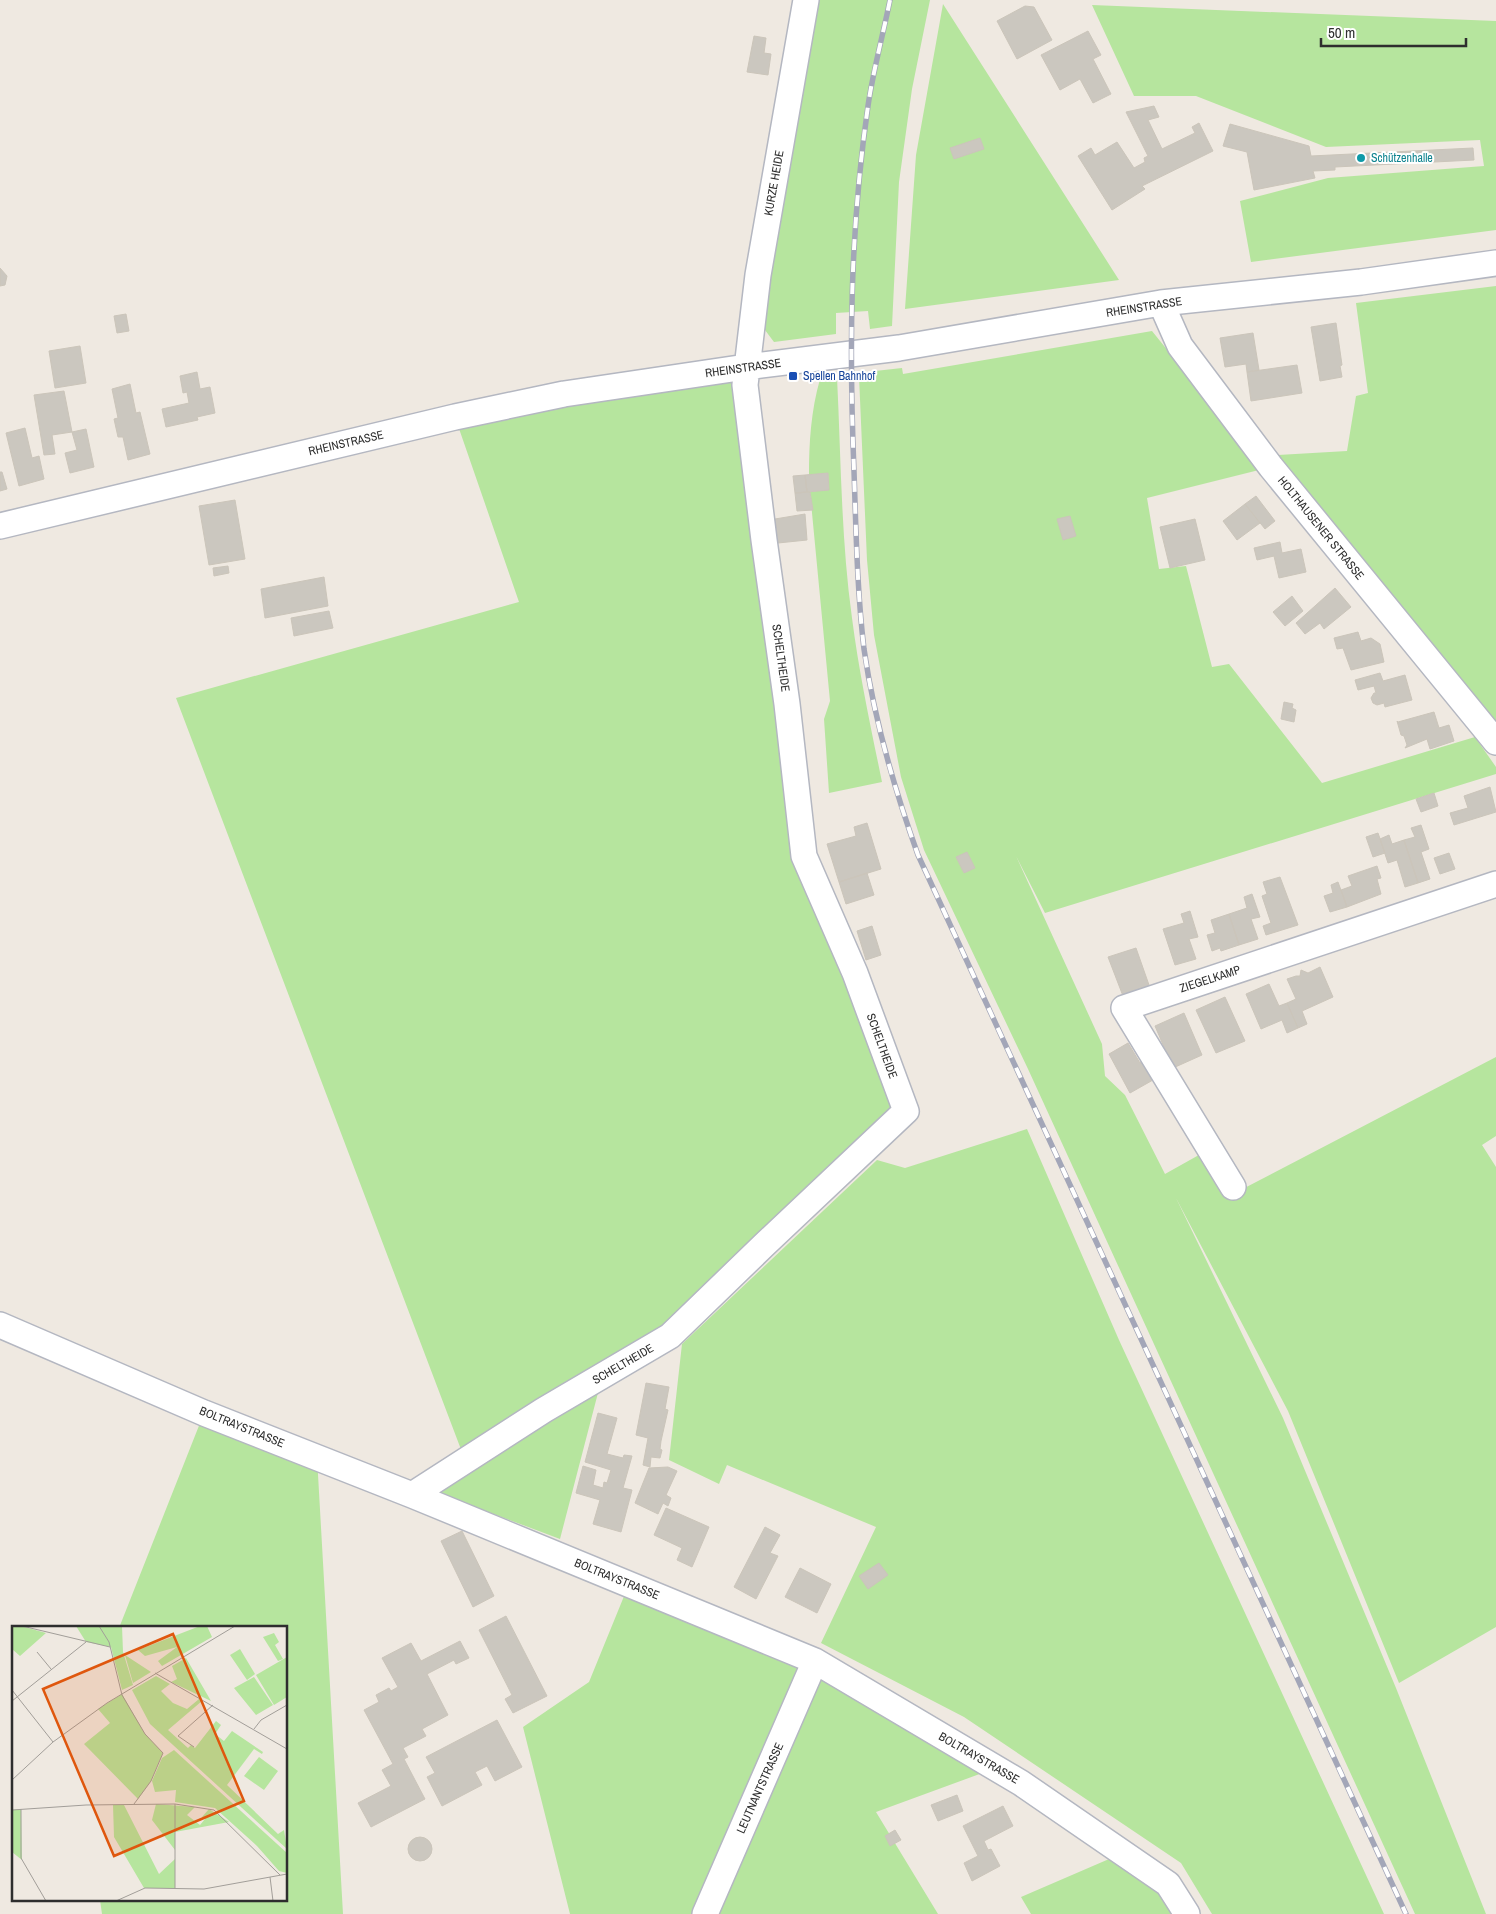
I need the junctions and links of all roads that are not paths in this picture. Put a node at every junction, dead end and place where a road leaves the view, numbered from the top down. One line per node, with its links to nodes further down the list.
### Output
1 (806, 0): 4 (street, KURZE HEIDE)
2 (1496, 263): 3 (street, RHEINSTRASSE)
3 (1161, 303): 4 (street, RHEINSTRASSE); 6 (street, HOLTHAUSENER STRASSE)
4 (746, 367): 5 (street, RHEINSTRASSE); 10 (street, SCHELTHEIDE)
5 (0, 526)
6 (1496, 742)
7 (1496, 884): 8 (street, ZIEGELKAMP)
8 (1233, 1187)
9 (0, 1324): 10 (street, BOLTRAYSTRASSE)
10 (412, 1494): 11 (street, BOLTRAYSTRASSE)
11 (815, 1661): 12 (street, LEUTNANTSTRASSE); 13 (street, BOLTRAYSTRASSE)
12 (705, 1914)
13 (1187, 1914)

